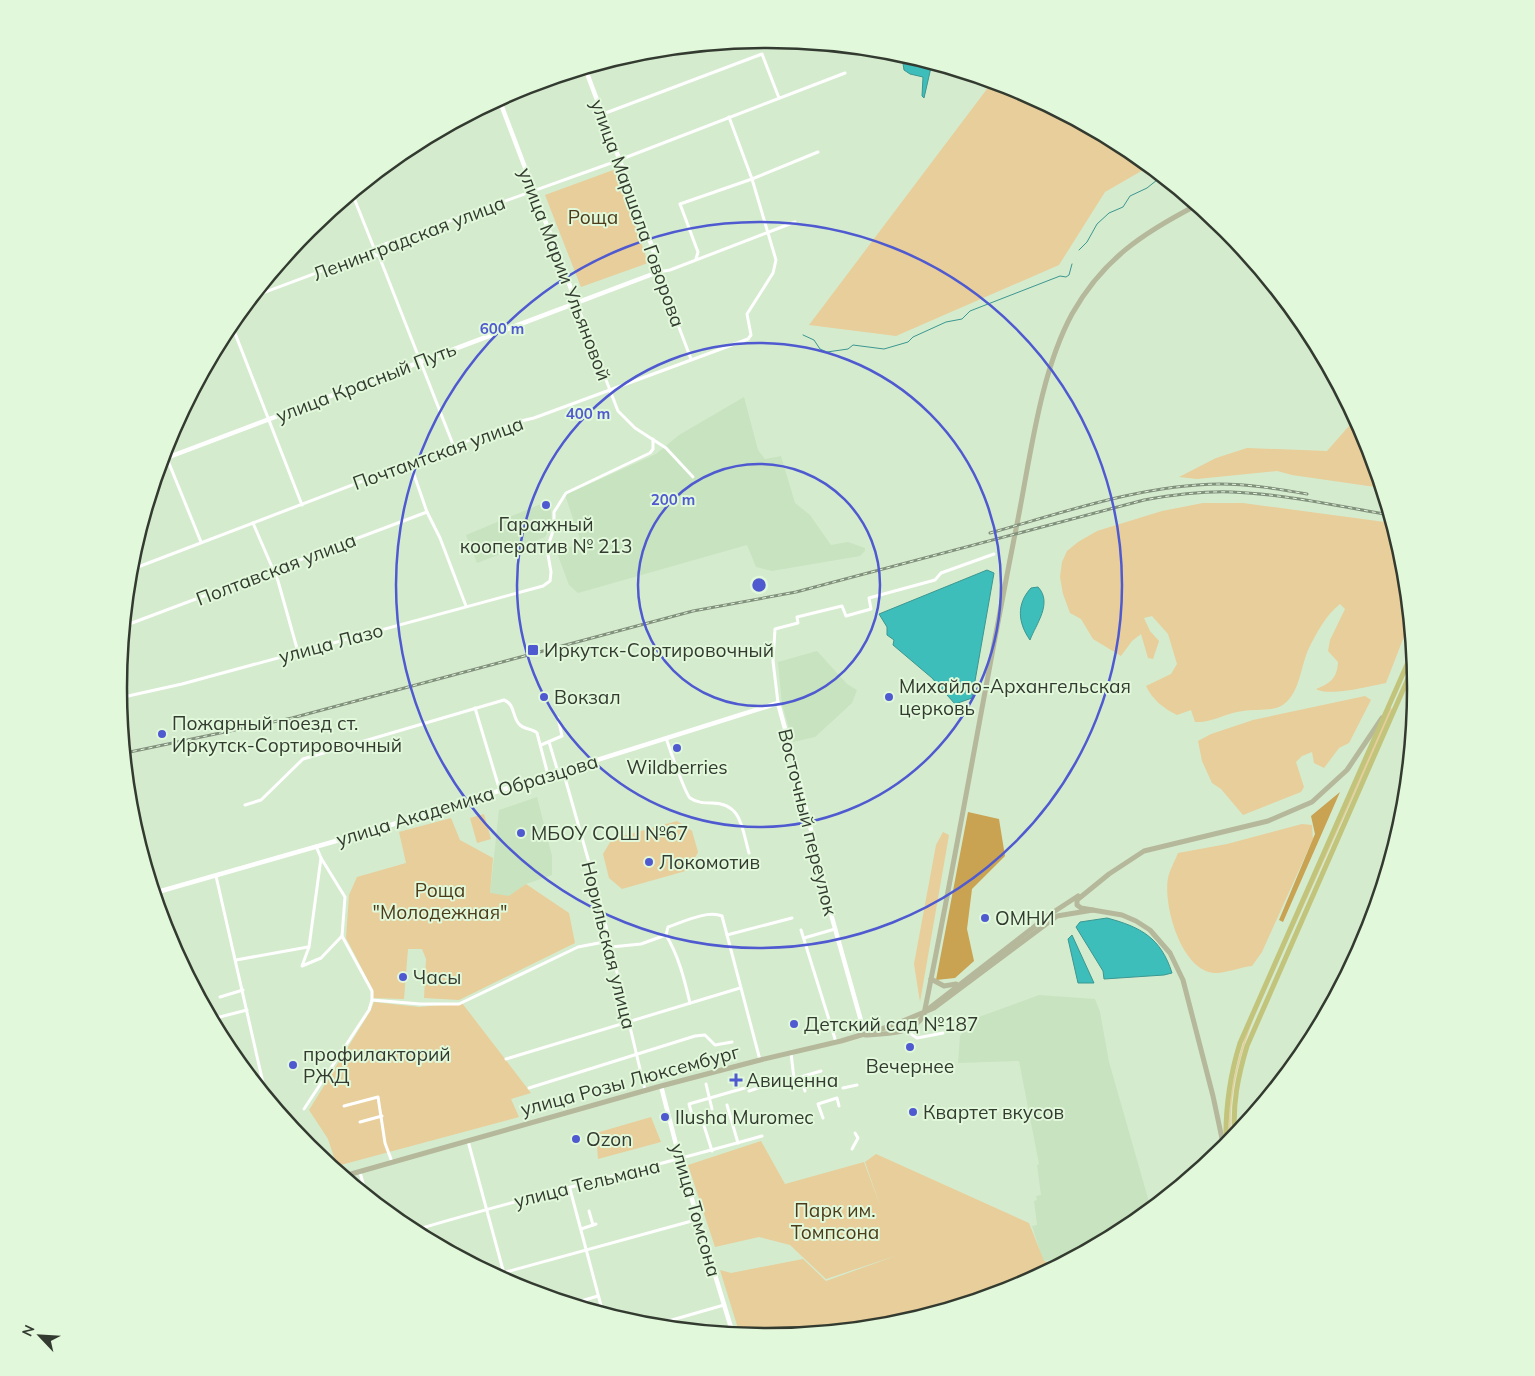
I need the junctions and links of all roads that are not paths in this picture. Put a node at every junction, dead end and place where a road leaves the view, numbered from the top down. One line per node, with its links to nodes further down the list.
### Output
1 (587, 73): 5 (street, улица Маршала Говорова)
2 (846, 73): 3 (street, Ленинградская улица)
3 (779, 98): 5 (street); 6 (street, Ленинградская улица)
4 (502, 106): 10 (street, улица Марии Ульяновой)
5 (603, 114): 8 (street, улица Маршала Говорова)
6 (729, 117): 8 (street, Ленинградская улица); 9 (street)
7 (818, 152): 9 (street)
8 (620, 160): 10 (street, Ленинградская улица); 19 (street, улица Маршала Говорова)
9 (752, 179): 14 (street); 18 (street)
10 (534, 191): 15 (street, Ленинградская улица); 21 (street, улица Марии Ульяновой)
11 (354, 199): 16 (street)
12 (1192, 208): 77 (main road)
13 (795, 222): 14 (street, улица Красный Путь)
14 (767, 232): 18 (street, улица Красный Путь); 23 (street, Почтамтская улица)
15 (381, 247): 16 (street, Ленинградская улица); 17 (street)
16 (374, 248): 17 (street); 20 (street, Ленинградская улица)
17 (379, 256): 24 (street)
18 (696, 260): 19 (street, улица Красный Путь)
19 (658, 272): 21 (street, улица Красный Путь); 23 (street, улица Маршала Говорова)
20 (264, 293)
21 (576, 302): 24 (street, улица Красный Путь); 25 (street, улица Марии Ульяновой)
22 (235, 333): 26 (street)
23 (690, 359): 25 (street, Почтамтская улица)
24 (420, 362): 26 (street, улица Красный Путь); 28 (street)
25 (608, 389): 27 (street, улица Марии Ульяновой); 28 (street, Почтамтская улица)
26 (267, 420): 29 (street, улица Красный Путь); 33 (street)
27 (653, 439): 32 (street, улица Марии Ульяновой); 40 (street, улица Лазо)
28 (454, 447): 31 (street, Почтамтская улица)
29 (171, 457)
30 (169, 462): 36 (street)
31 (410, 463): 33 (street, Почтамтская улица); 34 (street)
32 (693, 477)
33 (302, 505): 35 (street, Почтамтская улица)
34 (427, 512): 39 (street, Полтавская улица); 40 (street)
35 (253, 523): 36 (street, Почтамтская улица); 39 (street)
36 (201, 542): 38 (street, Почтамтская улица)
37 (994, 554): 46 (street, Восточный переулок)
38 (138, 567)
39 (272, 570): 41 (street, Полтавская улица); 42 (street)
40 (466, 606): 42 (street, улица Лазо)
41 (130, 624)
42 (298, 652): 45 (street, улица Лазо)
43 (1407, 664): 47 (main road)
44 (1408, 679): 119 (main road)
45 (127, 696)
46 (778, 702): 50 (street, улица Академика Образцова); 67 (street, Восточный переулок)
47 (1389, 705): 62 (main road, улица Розы Люксембург); 121 (main road)
48 (476, 708): 52 (street); 55 (street); 56 (street)
49 (558, 718): 51 (street)
50 (666, 737): 53 (street, улица Академика Образцова); 58 (street)
51 (549, 742): 52 (street); 53 (street, Норильская улица)
52 (541, 745): 54 (street)
53 (561, 772): 54 (street, улица Академика Образцова); 72 (street, Норильская улица)
54 (548, 776): 55 (street, улица Академика Образцова)
55 (500, 791): 57 (street, улица Академика Образцова)
56 (245, 805)
57 (316, 846): 59 (street); 60 (street, улица Академика Образцова)
58 (749, 852)
59 (321, 858): 70 (street); 73 (street)
60 (216, 876): 61 (street, улица Академика Образцова); 75 (street)
61 (160, 891)
62 (1085, 892): 63 (main road); 65 (main road, улица Розы Люксембург)
63 (1093, 910): 65 (main road, улица Розы Люксембург); 123 (main road, улица Розы Люксембург)
64 (792, 918): 69 (street)
65 (1039, 925): 76 (main road, улица Розы Люксембург)
66 (801, 930): 71 (street)
67 (835, 930): 71 (street); 90 (street, Восточный переулок)
68 (666, 935): 69 (street); 74 (street); 83 (street)
69 (727, 935): 79 (street)
70 (342, 936): 73 (street); 82 (street)
71 (804, 938): 92 (street)
72 (609, 941): 74 (street, Норильская улица); 82 (street)
73 (309, 947): 75 (street)
74 (611, 947): 87 (street, Норильская улица)
75 (236, 960): 80 (street)
76 (986, 967): 78 (main road, улица Розы Люксембург); 85 (main road, улица Розы Люксембург)
77 (932, 979): 78 (main road); 85 (main road)
78 (959, 983): 85 (main road, улица Розы Люксембург)
79 (740, 988): 83 (street); 96 (street)
80 (243, 990): 81 (street); 84 (street)
81 (220, 997)
82 (372, 1000): 112 (street)
83 (690, 1003): 87 (street)
84 (247, 1010): 86 (street); 100 (street)
85 (924, 1014): 88 (main road); 90 (main road, улица Розы Люксембург)
86 (219, 1018)
87 (628, 1021): 94 (street, Норильская улица); 95 (street)
88 (905, 1030): 89 (street); 90 (main road)
89 (943, 1033)
90 (865, 1035): 92 (main road, улица Розы Люксембург)
91 (732, 1042): 94 (street)
92 (836, 1042): 93 (main road, улица Розы Люксембург)
93 (790, 1053): 96 (main road, улица Розы Люксембург); 98 (street)
94 (635, 1055): 104 (street); 106 (street, Норильская улица)
95 (506, 1059)
96 (760, 1060): 103 (main road, улица Розы Люксембург)
97 (821, 1071): 98 (street)
98 (801, 1077): 107 (street)
99 (776, 1082): 108 (street)
100 (263, 1083)
101 (706, 1084): 108 (street)
102 (857, 1085): 105 (street)
103 (661, 1086): 106 (main road, улица Розы Люксембург); 128 (street, улица Томсона)
104 (529, 1088)
105 (843, 1088)
106 (645, 1091): 124 (main road, улица Розы Люксембург)
107 (805, 1091)
108 (710, 1098): 113 (street); 115 (street)
109 (727, 1105): 125 (street)
110 (344, 1106): 116 (street)
111 (839, 1106): 117 (street)
112 (304, 1109)
113 (712, 1109)
114 (700, 1112): 127 (street)
115 (692, 1115)
116 (382, 1116): 118 (street); 129 (street)
117 (823, 1118)
118 (360, 1122)
119 (1235, 1125)
120 (856, 1133): 126 (street)
121 (1225, 1135)
122 (762, 1136): 125 (street, улица Тельмана)
123 (1223, 1138)
124 (468, 1141): 129 (main road, улица Розы Люксембург); 134 (street)
125 (738, 1143): 127 (street, улица Тельмана)
126 (852, 1149)
127 (712, 1150): 128 (street, улица Тельмана)
128 (680, 1160): 133 (street, улица Тельмана); 136 (street, улица Томсона)
129 (392, 1162): 130 (main road, улица Розы Люксембург)
130 (360, 1172): 131 (main road, улица Розы Люксембург); 132 (street)
131 (351, 1174)
132 (363, 1184)
133 (570, 1189): 134 (street, улица Тельмана); 138 (street)
134 (486, 1209): 137 (street, улица Тельмана); 140 (street)
135 (589, 1210): 138 (street)
136 (699, 1220): 139 (street); 143 (street, улица Томсона)
137 (423, 1228)
138 (581, 1228): 139 (street)
139 (587, 1251): 140 (street); 141 (street)
140 (504, 1272)
141 (598, 1296): 142 (street); 144 (street)
142 (582, 1301)
143 (724, 1305): 145 (street); 146 (street, улица Томсона)
144 (601, 1307)
145 (670, 1321)
146 (731, 1327)

